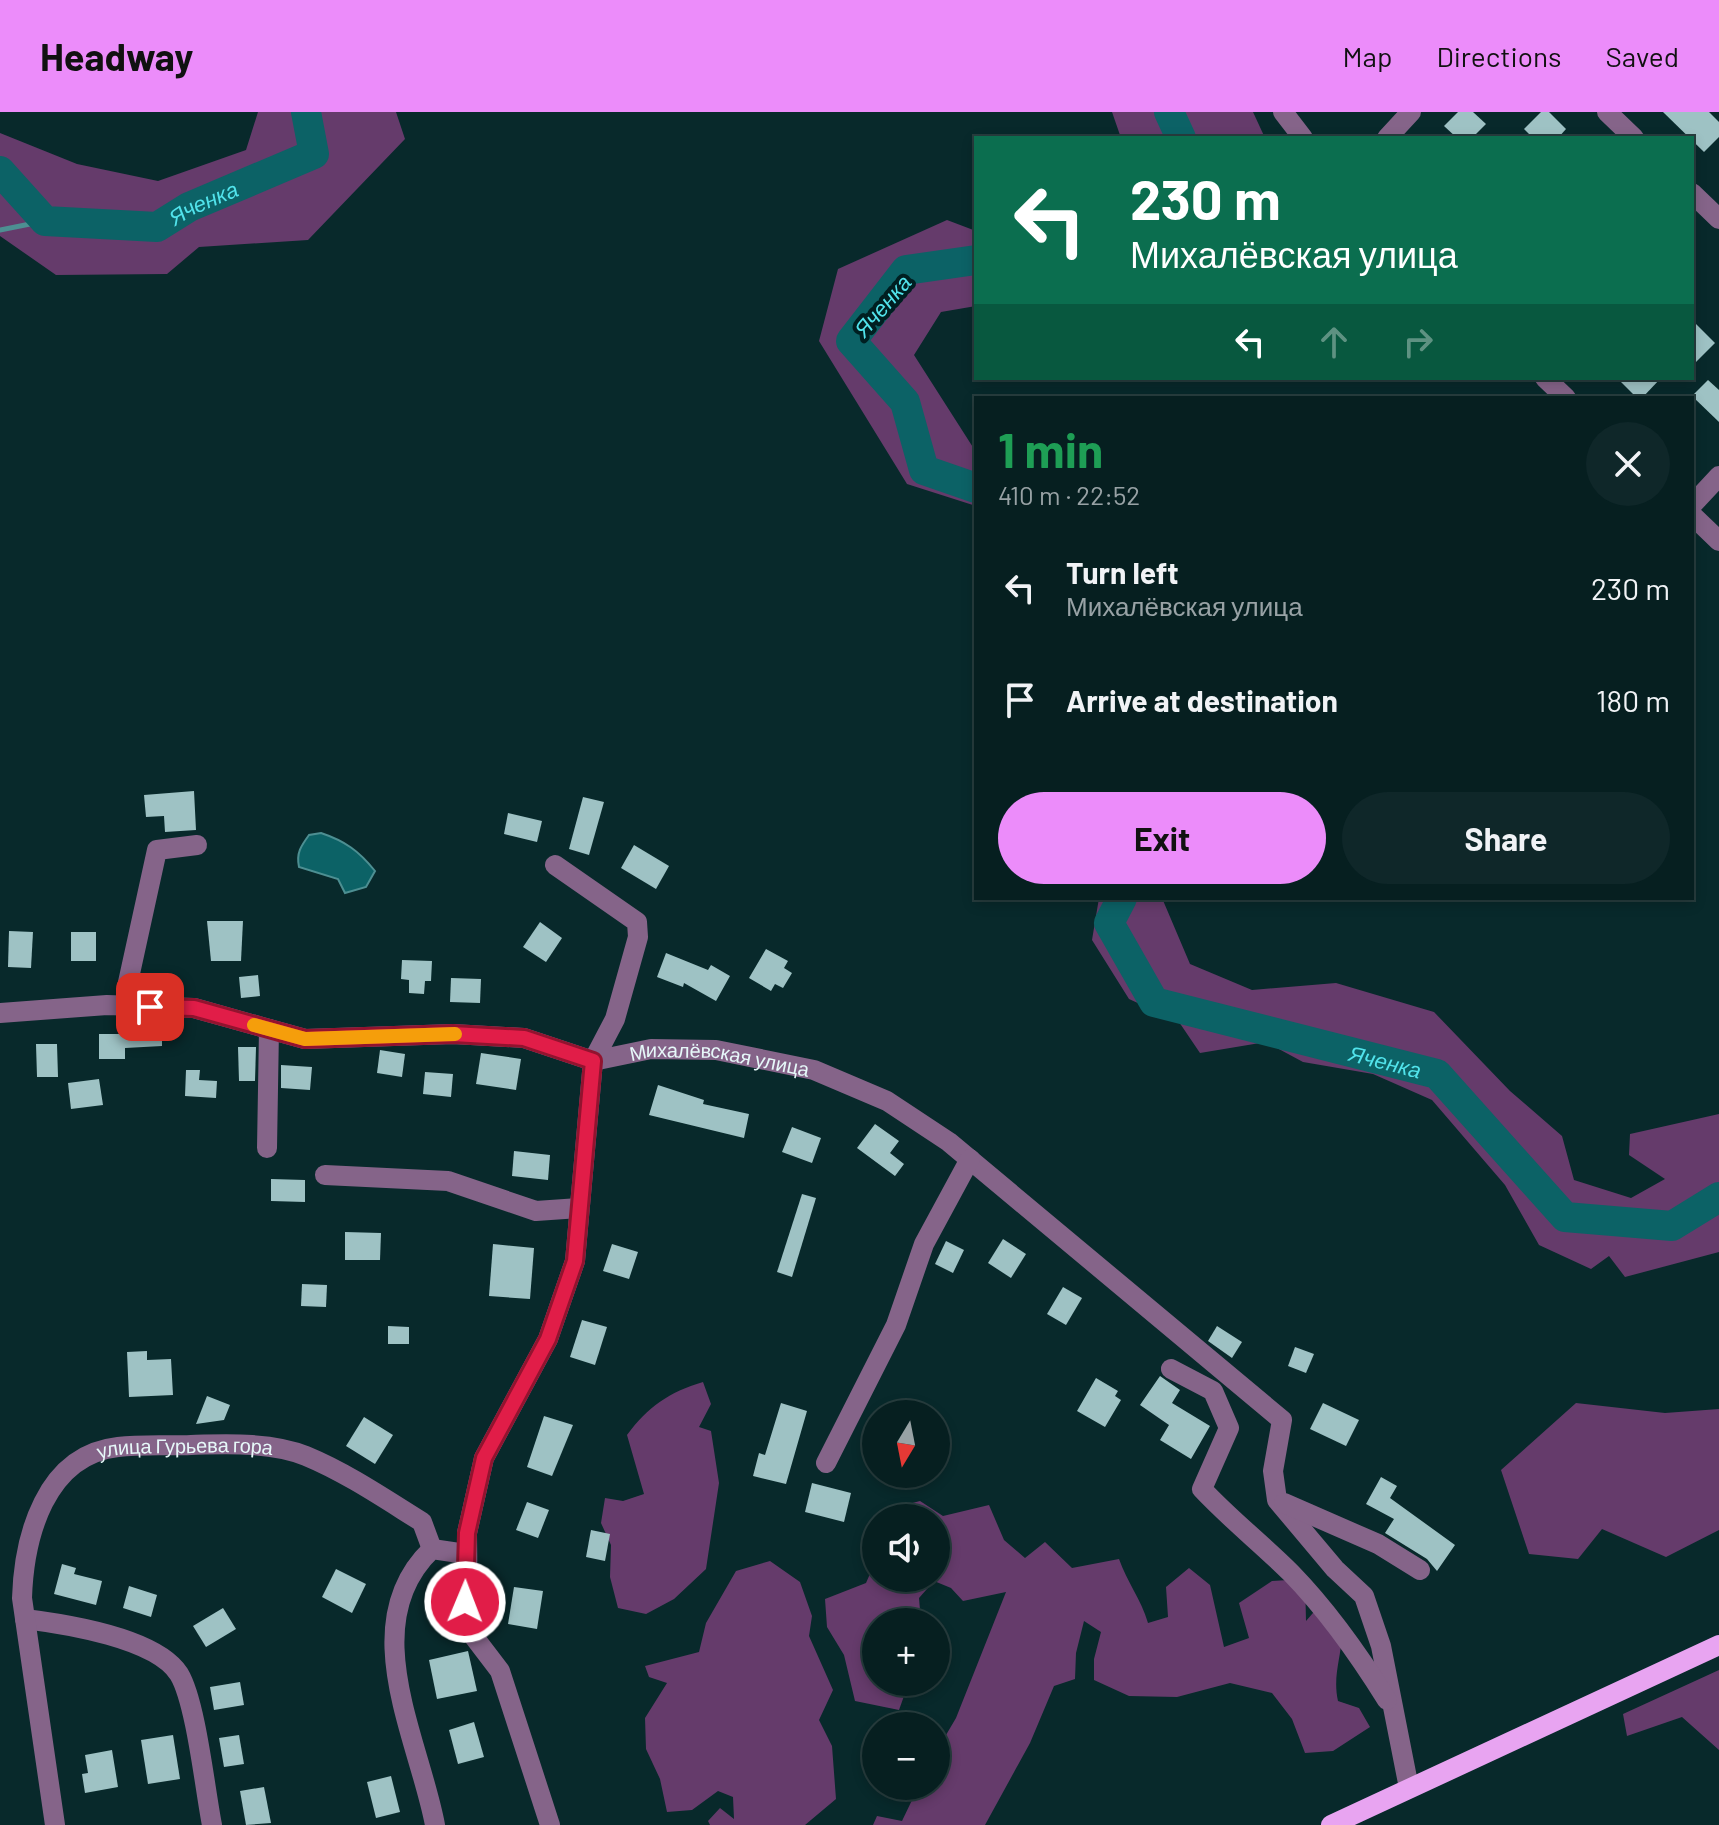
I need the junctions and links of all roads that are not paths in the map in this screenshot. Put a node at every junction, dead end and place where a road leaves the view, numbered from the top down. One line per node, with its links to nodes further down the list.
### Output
1 (1283, 112): 4 (street)
2 (1411, 112): 5 (street)
3 (1607, 112): 6 (street)
4 (1301, 136)
5 (1389, 136)
6 (1632, 136)
7 (1694, 195): 8 (street)
8 (1719, 219)
9 (1547, 380): 10 (street)
10 (1564, 396)
11 (1719, 476): 12 (street)
12 (1694, 503)
13 (1694, 517): 14 (street)
14 (1719, 541)
15 (197, 845): 17 (street)
16 (555, 865): 20 (street)
17 (128, 1006): 18 (street); 19 (street)
18 (0, 1013)
19 (269, 1029): 20 (street); 21 (street)
20 (593, 1061): 22 (street, Михалёвская улица); 24 (street)
21 (267, 1148)
22 (970, 1159): 26 (street); 27 (street, Михалёвская улица)
23 (325, 1175): 24 (street)
24 (579, 1208): 29 (street)
25 (1171, 1369): 33 (street)
26 (826, 1463)
27 (1277, 1500): 30 (street); 33 (street)
28 (432, 1549): 29 (street); 31 (street, улица Гурьева гора); 37 (street)
29 (466, 1554): 38 (street)
30 (1420, 1570)
31 (25, 1619): 35 (street, улица Гурьева гора); 36 (street)
32 (1719, 1645): 34 (main road)
33 (1395, 1714): 34 (street)
34 (1409, 1788): 39 (main road)
35 (55, 1825)
36 (212, 1825)
37 (435, 1825)
38 (550, 1825)
39 (1331, 1825)

